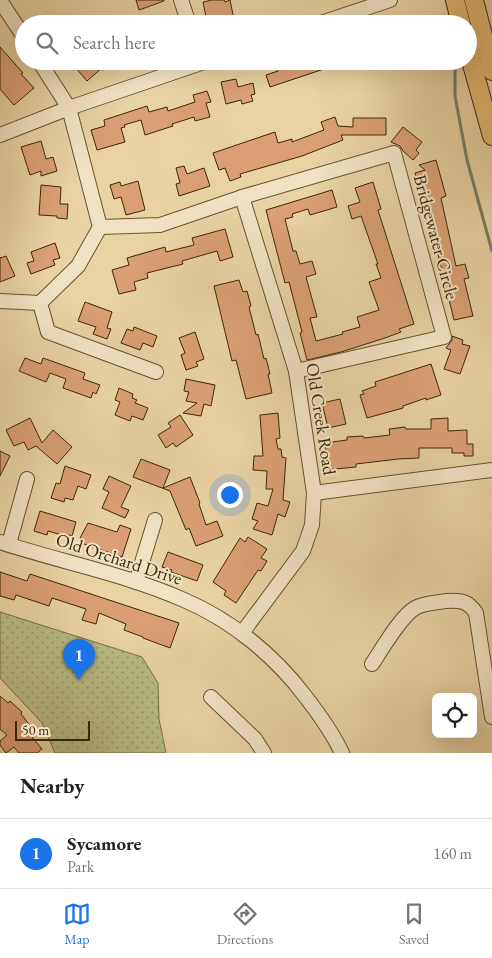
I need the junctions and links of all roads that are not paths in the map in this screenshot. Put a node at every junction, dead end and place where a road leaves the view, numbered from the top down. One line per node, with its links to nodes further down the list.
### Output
1 (181, 0): 7 (street)
2 (390, 0): 6 (street)
3 (455, 0): 9 (main road)
4 (474, 0): 14 (main road)
5 (1, 2): 10 (street)
6 (351, 6): 8 (street)
7 (186, 15)
8 (334, 15)
9 (459, 15)
10 (15, 23)
11 (45, 70): 15 (street)
12 (180, 70): 15 (street)
13 (474, 70): 17 (main road)
14 (492, 71)
15 (69, 108): 16 (street); 19 (street)
16 (0, 135)
17 (492, 136)
18 (242, 197): 19 (street); 22 (street, Old Creek Road); 22 (street, Bridgewater Circle)
19 (100, 227): 21 (street)
20 (0, 301): 21 (street)
21 (40, 303): 23 (street)
22 (296, 371): 26 (street, Old Creek Road)
23 (156, 372)
24 (492, 470): 26 (street)
25 (27, 479): 28 (street)
26 (314, 493): 30 (street, Old Creek Road)
27 (155, 520): 29 (street)
28 (4, 543): 29 (street, Old Orchard Drive)
29 (136, 582): 30 (street, Old Orchard Drive)
30 (242, 633): 35 (street, Old Orchard Drive)
31 (372, 664): 33 (street)
32 (211, 697): 34 (street)
33 (492, 717)
34 (264, 753)
35 (342, 753)

